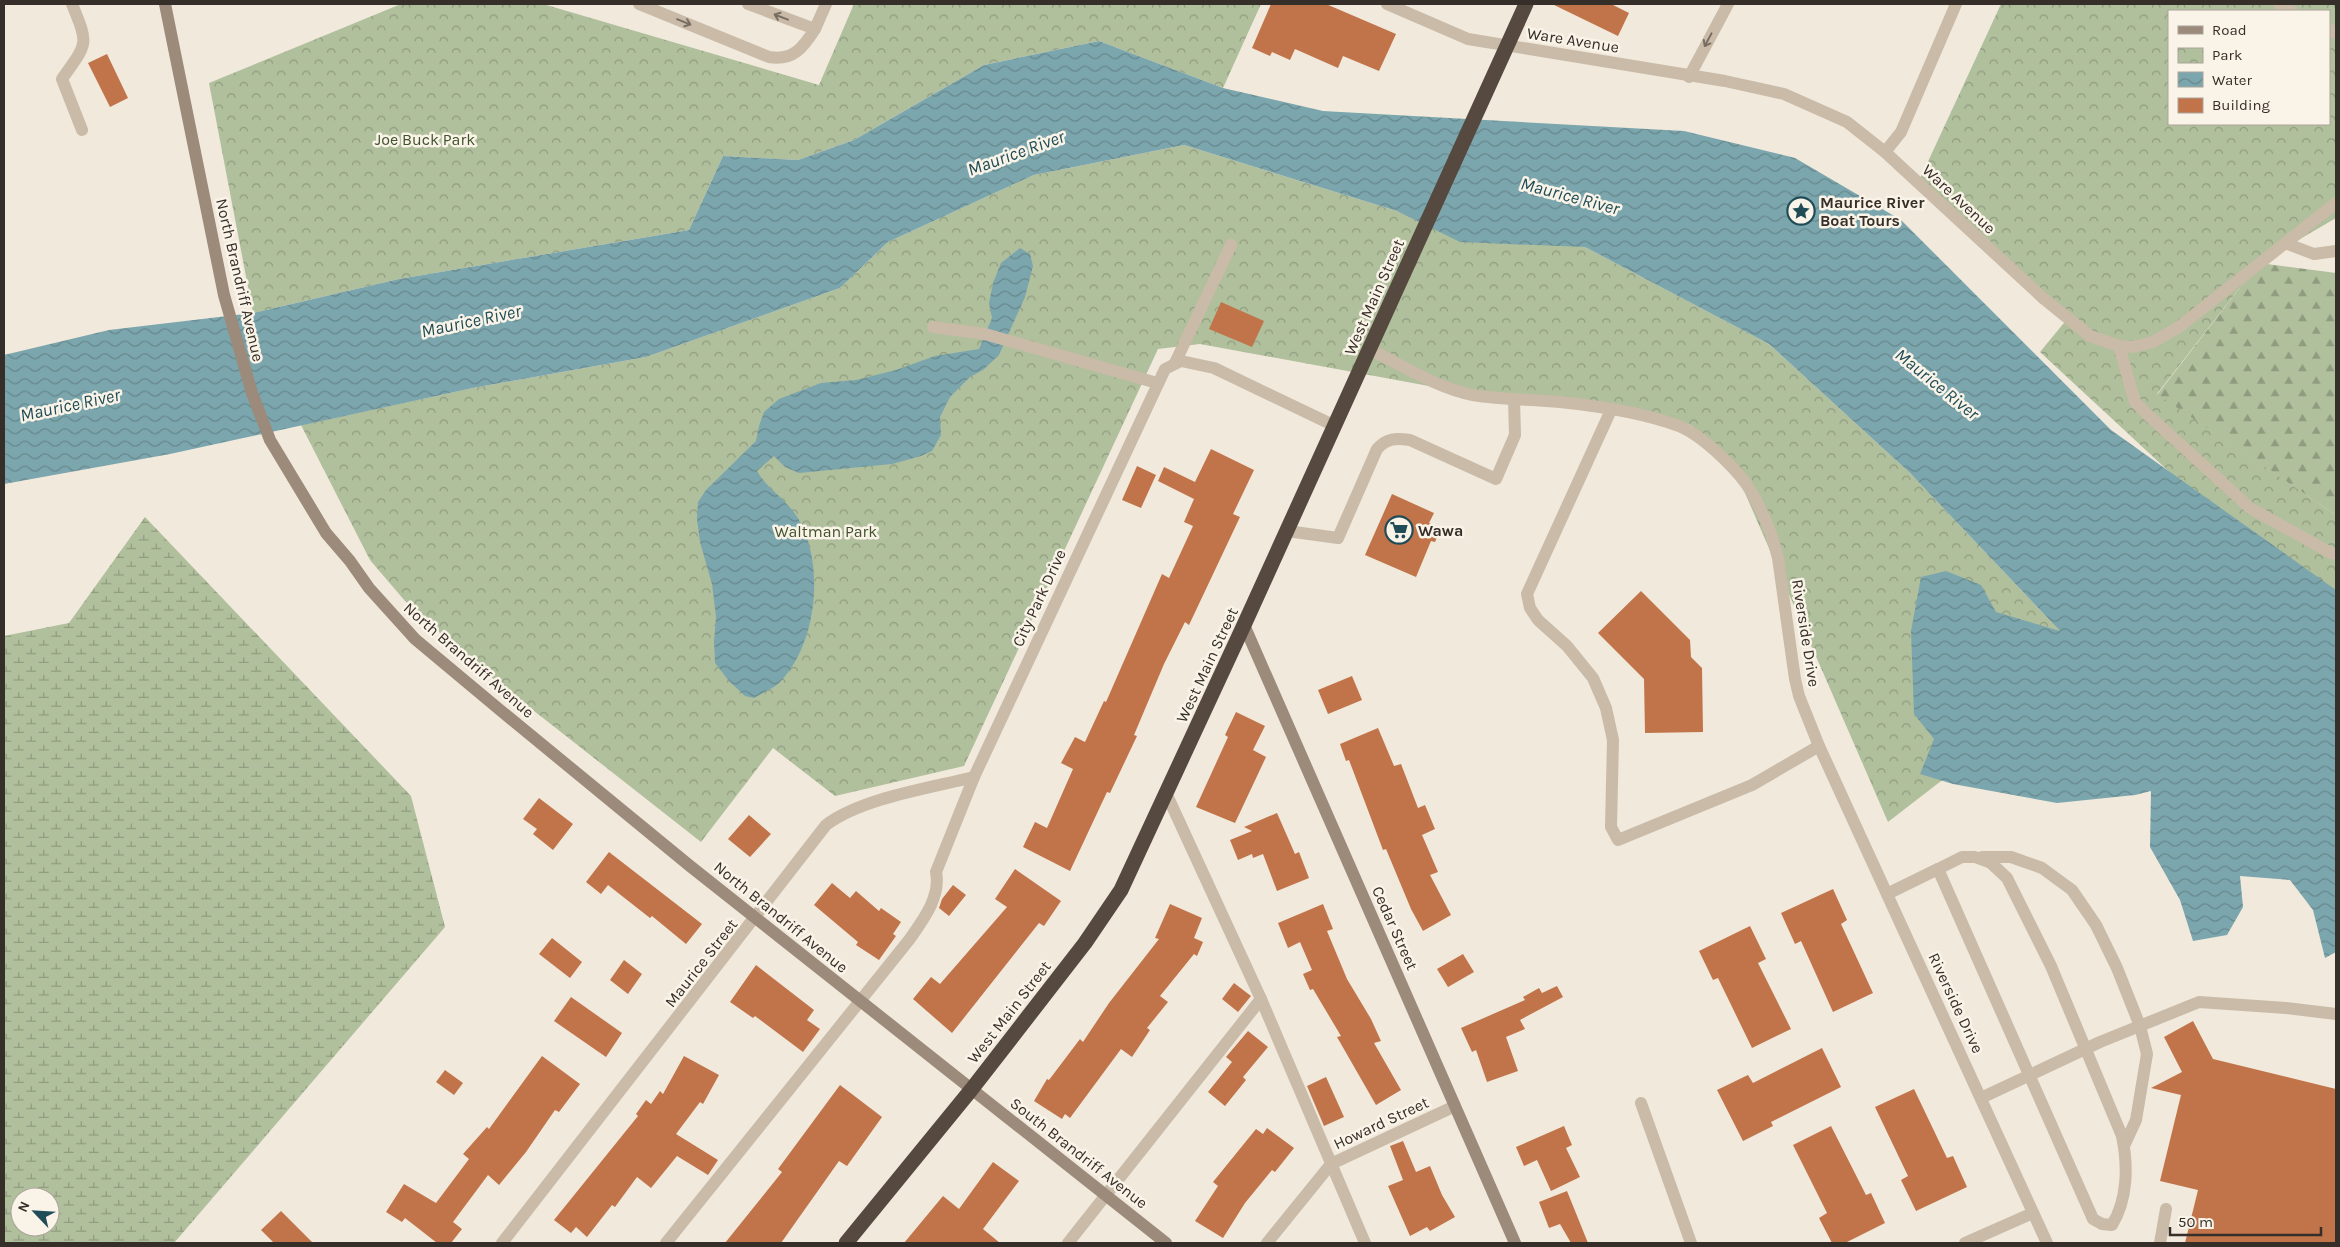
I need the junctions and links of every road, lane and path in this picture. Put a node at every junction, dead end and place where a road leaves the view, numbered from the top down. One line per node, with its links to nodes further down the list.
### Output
1 (72, 4): 15 (street)
2 (165, 4): 38 (main road, North Brandriff Avenue)
3 (639, 4): 12 (street, one-way to 12)
4 (748, 4): 12 (street, one-way to 4)
5 (826, 4): 12 (street)
6 (1387, 4): 13 (street, Ware Avenue)
7 (1526, 4): 13 (highway, West Main Street)
8 (1728, 4): 14 (street, one-way to 14)
9 (1956, 4): 16 (street)
10 (2279, 4): 11 (street)
11 (2290, 10)
12 (815, 29)
13 (1507, 46): 14 (street, Ware Avenue); 23 (highway, West Main Street)
14 (1689, 77): 16 (street, Ware Avenue)
15 (82, 130)
16 (1885, 152): 22 (street, Ware Avenue)
17 (2336, 203): 18 (street, Ware Avenue)
18 (2285, 243): 20 (street); 22 (street, Ware Avenue)
19 (1230, 245): 24 (street, City Park Drive)
20 (2336, 252)
21 (933, 327): 25 (street)
22 (2119, 346): 30 (street)
23 (1369, 349): 26 (street, Riverside Drive); 28 (highway, West Main Street)
24 (1175, 363): 25 (street, City Park Drive); 28 (street)
25 (1157, 383): 33 (street, City Park Drive)
26 (1514, 399): 27 (street, Riverside Drive); 29 (street)
27 (1612, 410): 32 (street, Riverside Drive); 32 (street)
28 (1335, 426): 29 (highway, West Main Street)
29 (1287, 531): 31 (highway, West Main Street)
30 (2336, 554)
31 (1244, 625): 34 (highway, West Main Street); 48 (main road, Cedar Street)
32 (1819, 746): 37 (street, Riverside Drive)
33 (974, 777): 38 (street, Maurice Street); 40 (street, City Park Drive)
34 (1167, 795): 39 (street); 45 (highway, West Main Street)
35 (1975, 857): 36 (street); 42 (street); 43 (street)
36 (1938, 869): 37 (street); 44 (street)
37 (1888, 894): 46 (street, Riverside Drive)
38 (756, 918): 40 (main road, North Brandriff Avenue); 54 (street, Maurice Street)
39 (1261, 999): 50 (street); 51 (street)
40 (859, 1001): 45 (main road, North Brandriff Avenue); 55 (street)
41 (2336, 1014): 42 (street)
42 (2140, 1026): 43 (street); 49 (street)
43 (2086, 1048): 44 (street); 49 (street)
44 (2030, 1075): 46 (street); 49 (street)
45 (971, 1090): 51 (main road, South Brandriff Avenue); 56 (highway, West Main Street)
46 (1981, 1098): 53 (street, Riverside Drive)
47 (1642, 1103): 62 (street)
48 (1455, 1106): 50 (street, Howard Street); 61 (main road, Cedar Street)
49 (2124, 1146)
50 (1331, 1164): 59 (street, Howard Street); 60 (street)
51 (1106, 1195): 57 (street); 58 (main road, South Brandriff Avenue)
52 (2166, 1209): 65 (street)
53 (2033, 1213): 63 (street); 64 (street, Riverside Drive)
54 (502, 1243)
55 (666, 1243)
56 (846, 1243)
57 (1068, 1243)
58 (1166, 1243)
59 (1267, 1243)
60 (1365, 1243)
61 (1515, 1243)
62 (1691, 1243)
63 (1965, 1243)
64 (2047, 1243)
65 (2160, 1243)

